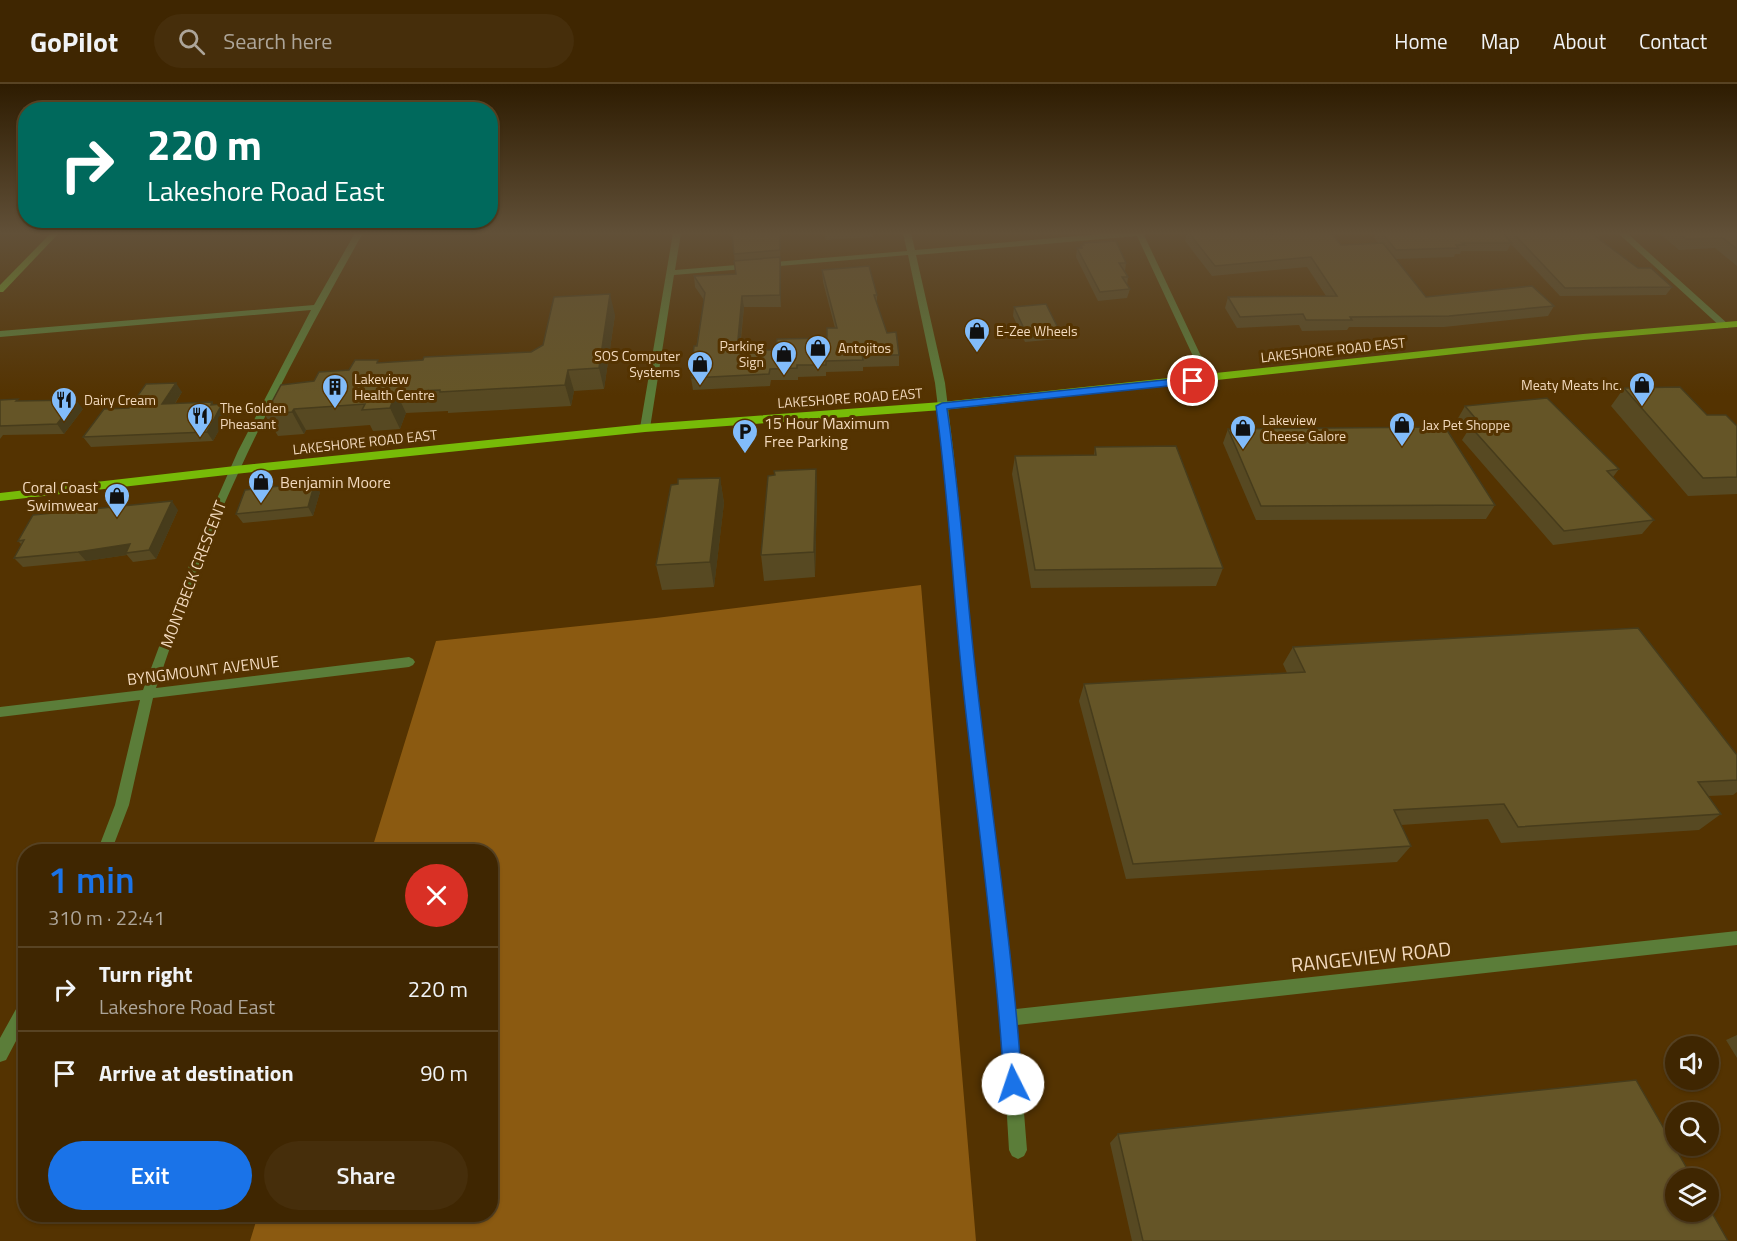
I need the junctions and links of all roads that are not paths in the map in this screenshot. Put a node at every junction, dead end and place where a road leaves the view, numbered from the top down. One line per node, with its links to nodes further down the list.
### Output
1 (328, 287): 6 (street, MONTBECK CRESCENT)
2 (670, 287): 12 (street)
3 (918, 287): 11 (street)
4 (1165, 287): 10 (street)
5 (1682, 287): 8 (street)
6 (317, 307): 9 (street); 13 (street, MONTBECK CRESCENT)
7 (1737, 324): 8 (main road, LAKESHORE ROAD EAST)
8 (1725, 326): 10 (main road, LAKESHORE ROAD EAST)
9 (0, 334)
10 (1210, 378): 11 (main road, LAKESHORE ROAD EAST)
11 (942, 406): 12 (main road, LAKESHORE ROAD EAST); 20 (street)
12 (645, 428): 13 (main road, LAKESHORE ROAD EAST)
13 (235, 470): 14 (main road, LAKESHORE ROAD EAST); 16 (street, MONTBECK CRESCENT)
14 (0, 497)
15 (409, 663): 16 (street, BYNGMOUNT AVENUE)
16 (148, 692): 17 (street, BYNGMOUNT AVENUE); 18 (street, MONTBECK CRESCENT)
17 (0, 712)
18 (107, 844)
19 (1737, 938): 20 (street, RANGEVIEW ROAD)
20 (1009, 1018): 23 (street)
21 (18, 1020): 22 (street)
22 (0, 1054)
23 (1017, 1150)

